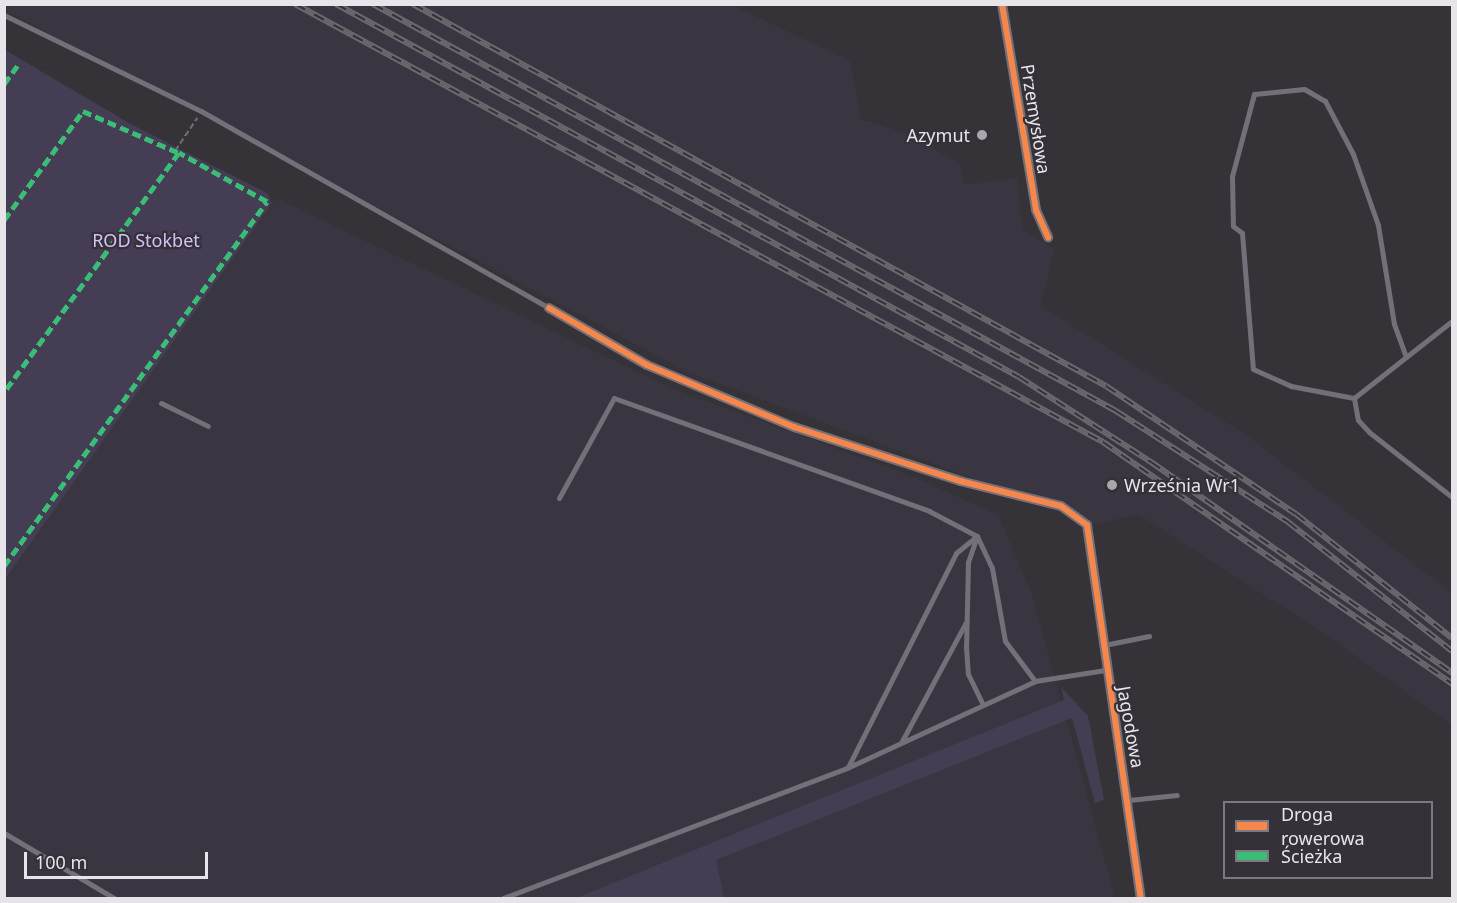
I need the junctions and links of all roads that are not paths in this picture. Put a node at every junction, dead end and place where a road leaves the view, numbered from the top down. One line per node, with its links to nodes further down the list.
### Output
1 (1002, 4): 3 (street, Przemysłowa)
2 (4, 15): 4 (lane)
3 (1048, 237)
4 (549, 308): 15 (street, Jagodowa)
5 (1452, 321): 6 (lane)
6 (1406, 357): 7 (lane); 7 (lane)
7 (1354, 398): 10 (lane)
8 (161, 402): 9 (lane)
9 (208, 426)
10 (1452, 497)
11 (560, 498): 12 (lane)
12 (977, 536): 13 (lane); 17 (lane); 20 (lane)
13 (967, 621): 18 (lane); 19 (lane)
14 (1149, 636): 15 (lane)
15 (1102, 645): 16 (street, Jagodowa)
16 (1105, 670): 17 (lane); 22 (street, Jagodowa)
17 (1035, 681): 18 (lane)
18 (982, 704): 19 (lane)
19 (902, 742): 20 (lane)
20 (847, 768): 25 (lane)
21 (1177, 795): 22 (lane)
22 (1129, 800): 26 (street, Jagodowa)
23 (4, 833): 24 (lane)
24 (114, 898)
25 (503, 898)
26 (1142, 898)

